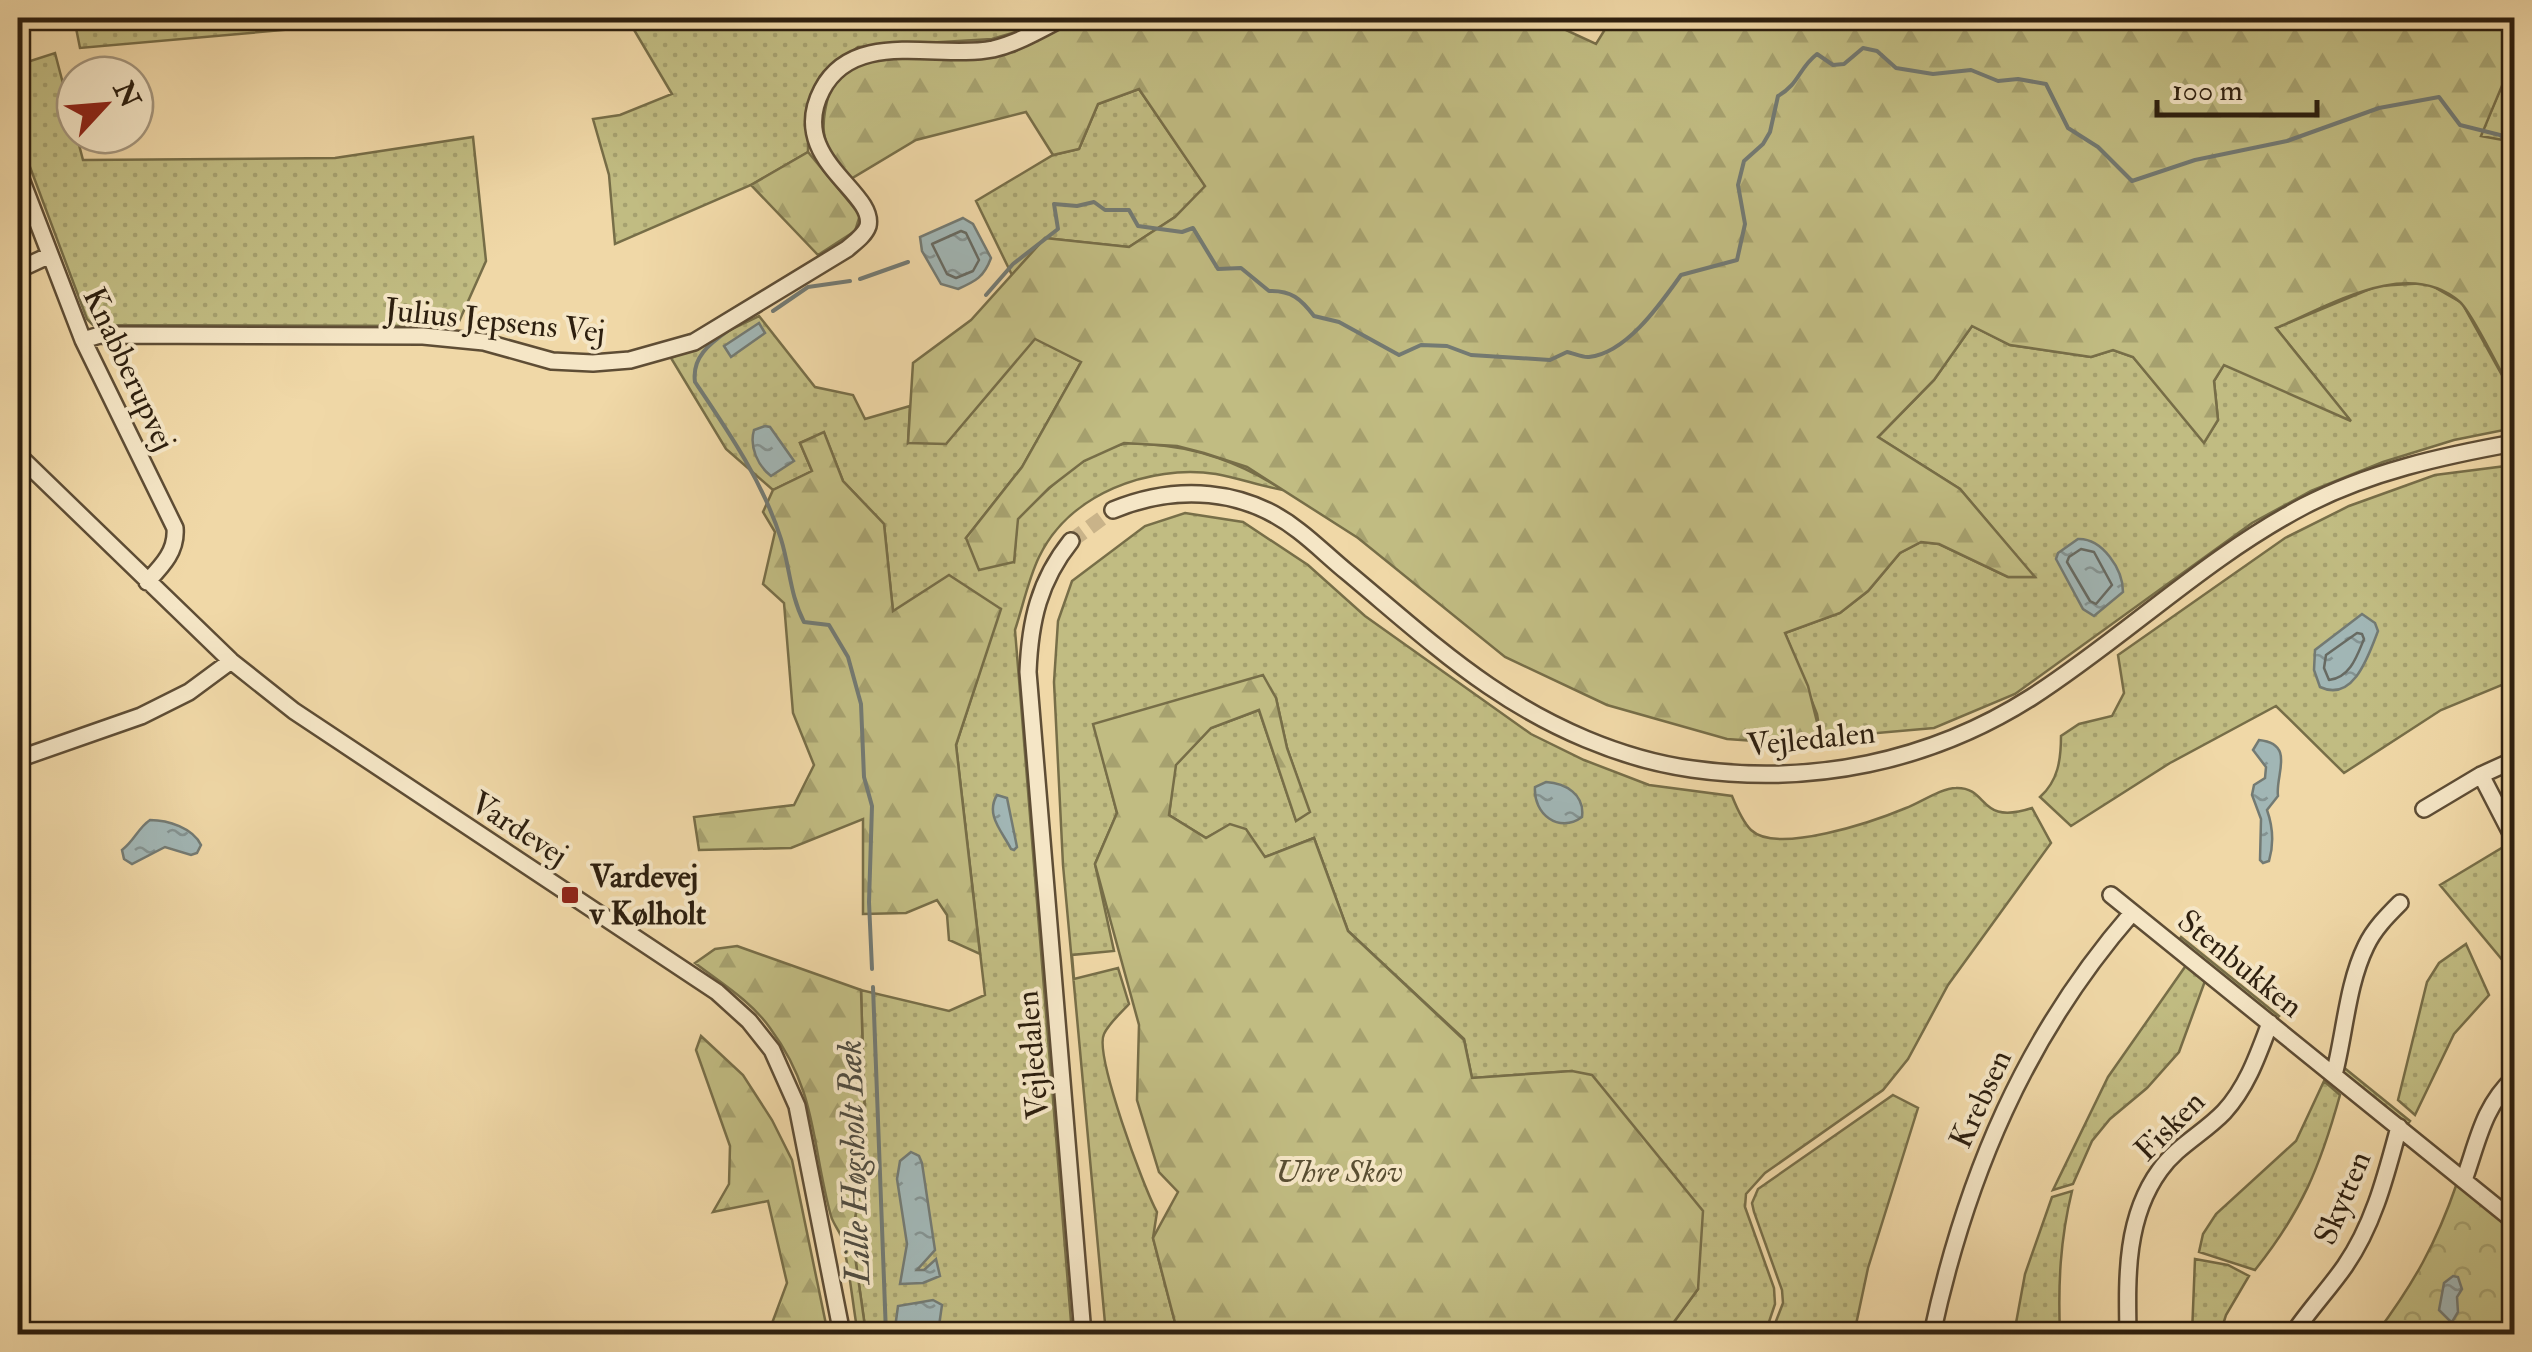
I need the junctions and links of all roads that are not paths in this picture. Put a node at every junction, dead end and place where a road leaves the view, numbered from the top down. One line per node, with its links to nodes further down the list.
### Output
1 (1063, 18): 5 (street, Julius Jepsens Vej)
2 (18, 171): 3 (street, Knabberupvej)
3 (48, 256): 4 (street); 5 (street, Knabberupvej)
4 (18, 270)
5 (83, 340): 10 (street, Knabberupvej)
6 (2514, 443): 8 (street, Vejledalen)
7 (18, 455): 10 (street, Vardevej)
8 (1113, 510)
9 (1071, 541): 27 (street, Vejledalen)
10 (147, 582): 11 (street, Vardevej)
11 (230, 662): 12 (street); 26 (street, Vardevej)
12 (18, 758)
13 (2514, 760): 14 (street)
14 (2481, 775): 15 (street); 16 (street)
15 (2424, 810)
16 (2514, 839)
17 (2111, 895): 19 (street, Stenbukken)
18 (2400, 903): 21 (street, Stenbukken)
19 (2132, 912): 20 (street, Stenbukken); 28 (street, Krebsen)
20 (2270, 1023): 21 (street, Stenbukken); 29 (street, Fisken)
21 (2334, 1075): 23 (street, Stenbukken)
22 (2514, 1078): 24 (street)
23 (2399, 1128): 24 (street, Stenbukken); 30 (street, Skytten)
24 (2464, 1180): 25 (street, Stenbukken)
25 (2514, 1221)
26 (842, 1334)
27 (1083, 1334)
28 (1932, 1334)
29 (2128, 1334)
30 (2293, 1334)

